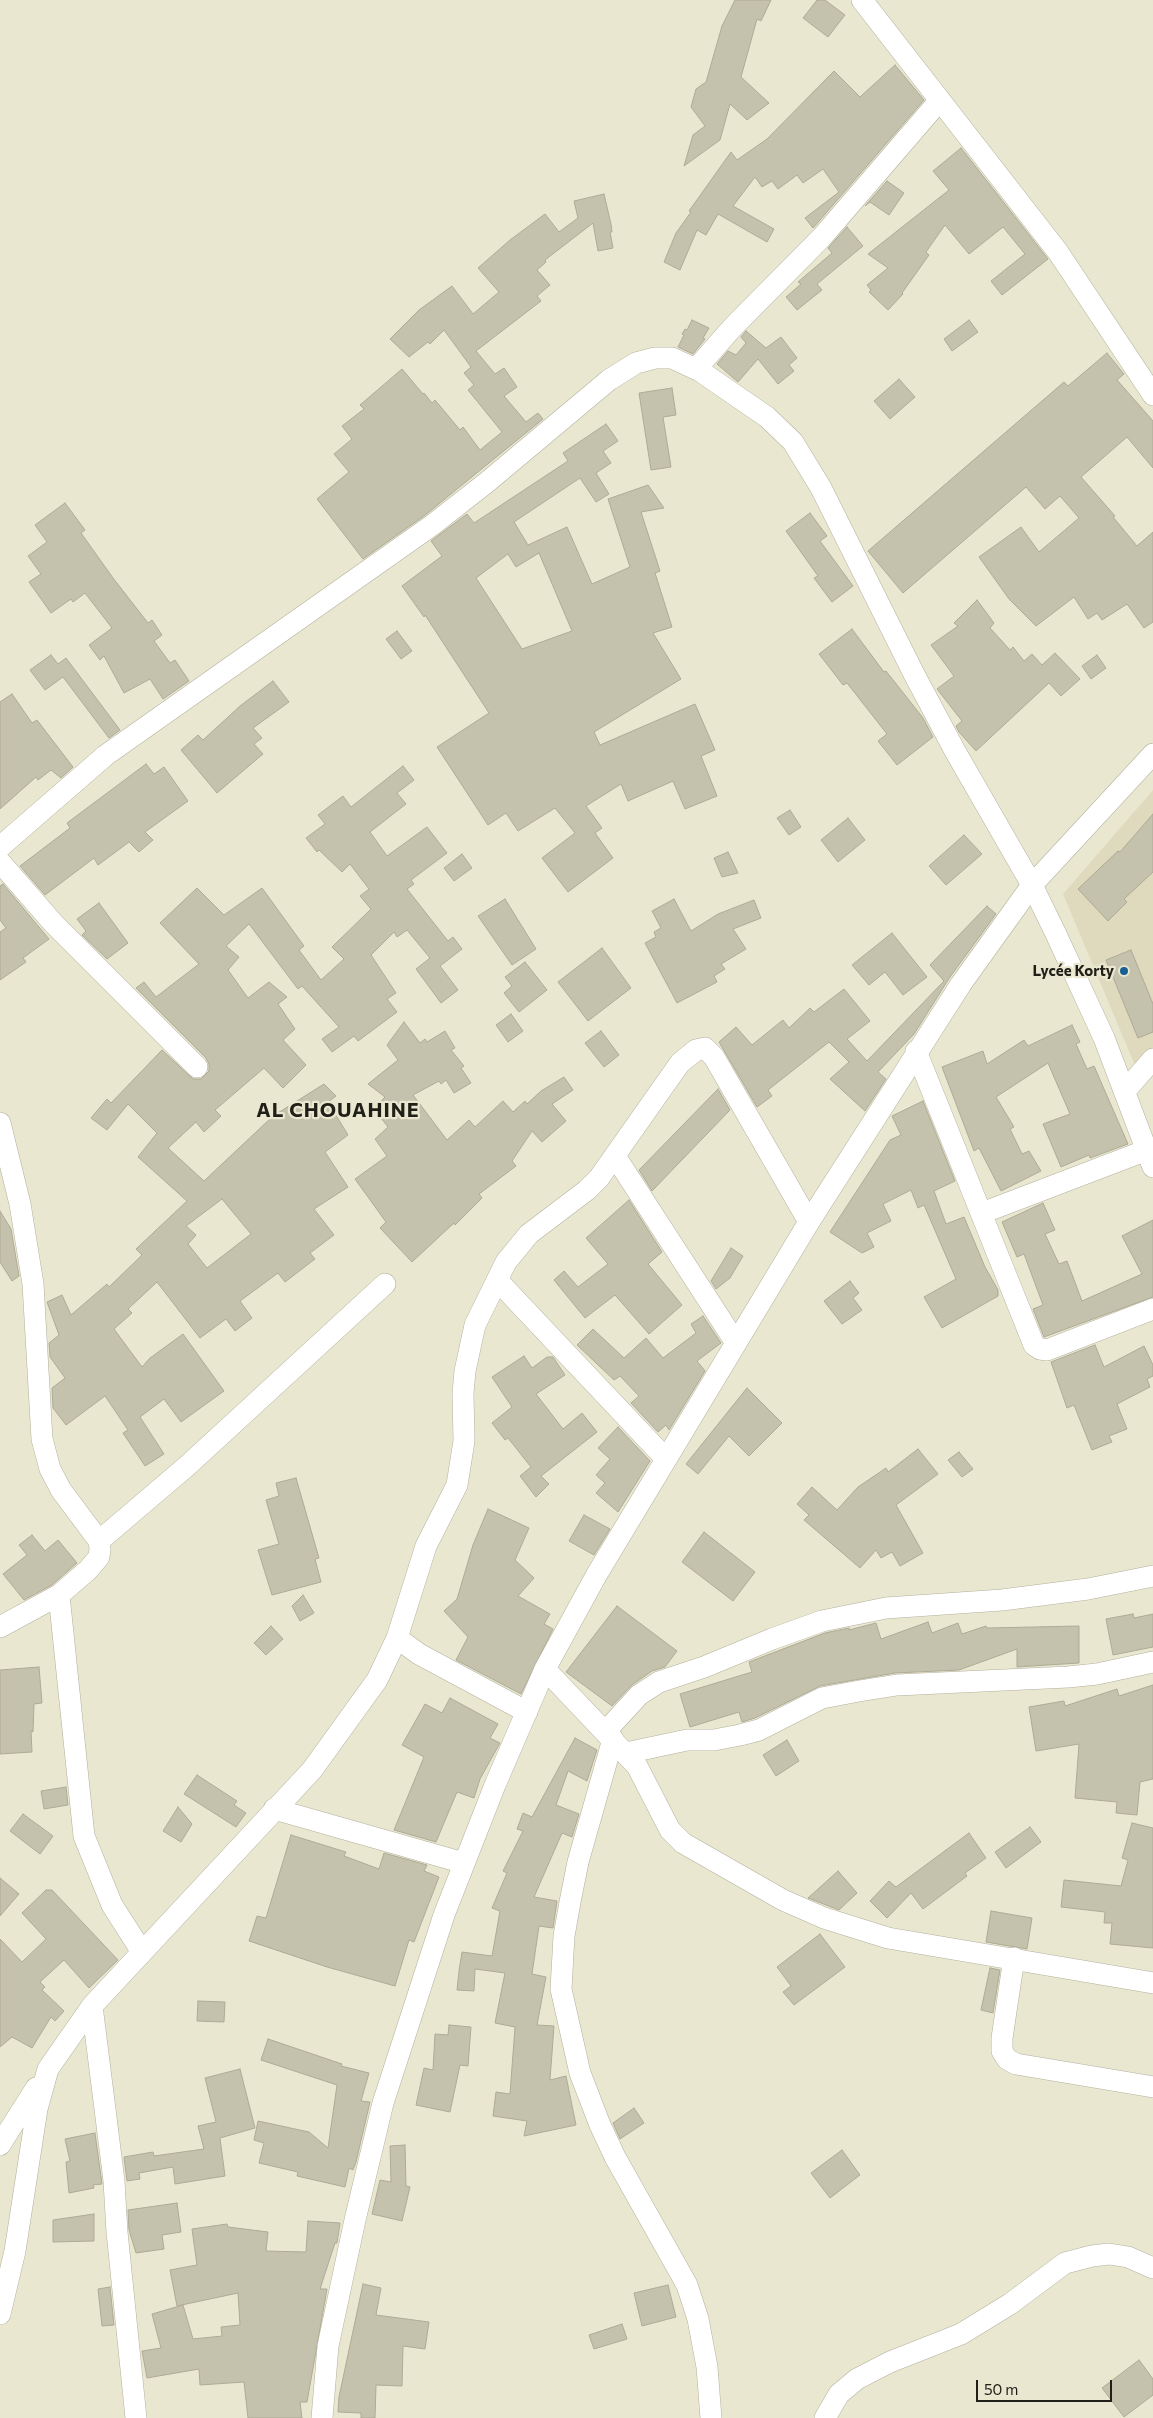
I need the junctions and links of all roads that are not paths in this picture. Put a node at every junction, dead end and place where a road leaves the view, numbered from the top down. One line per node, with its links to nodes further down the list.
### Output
1 (862, 0): 2 (street)
2 (940, 100): 3 (street); 4 (street)
3 (696, 369): 6 (street); 8 (street)
4 (1153, 394)
5 (1153, 754): 8 (street)
6 (0, 847)
7 (0, 862): 11 (street)
8 (1032, 885): 9 (street); 12 (street)
9 (916, 1052): 16 (street); 17 (street)
10 (1153, 1059): 12 (street)
11 (197, 1067)
12 (1125, 1091): 15 (street)
13 (0, 1123): 23 (street)
14 (615, 1156): 17 (street); 18 (street); 21 (street)
15 (1150, 1158): 16 (street)
16 (982, 1213): 20 (street)
17 (809, 1222): 21 (street)
18 (497, 1280): 22 (street); 27 (street)
19 (385, 1284): 23 (street)
20 (1153, 1309)
21 (736, 1343): 22 (street)
22 (666, 1459): 29 (street)
23 (99, 1541): 25 (street)
24 (1153, 1576): 31 (street)
25 (59, 1595): 26 (street); 34 (street)
26 (0, 1627)
27 (397, 1638): 30 (street); 32 (street)
28 (1153, 1662): 31 (street)
29 (546, 1669): 30 (street); 31 (street)
30 (527, 1712): 33 (street)
31 (615, 1741): 35 (street); 45 (street)
32 (274, 1809): 33 (street); 34 (street)
33 (464, 1863): 44 (street)
34 (142, 1952): 37 (street)
35 (1014, 1958): 36 (street); 39 (street)
36 (1153, 1983)
37 (92, 2006): 38 (street); 43 (street)
38 (48, 2069): 40 (street); 42 (street)
39 (1153, 2087)
40 (0, 2145)
41 (1153, 2268): 46 (street)
42 (0, 2314)
43 (136, 2418)
44 (322, 2418)
45 (711, 2418)
46 (825, 2418)

